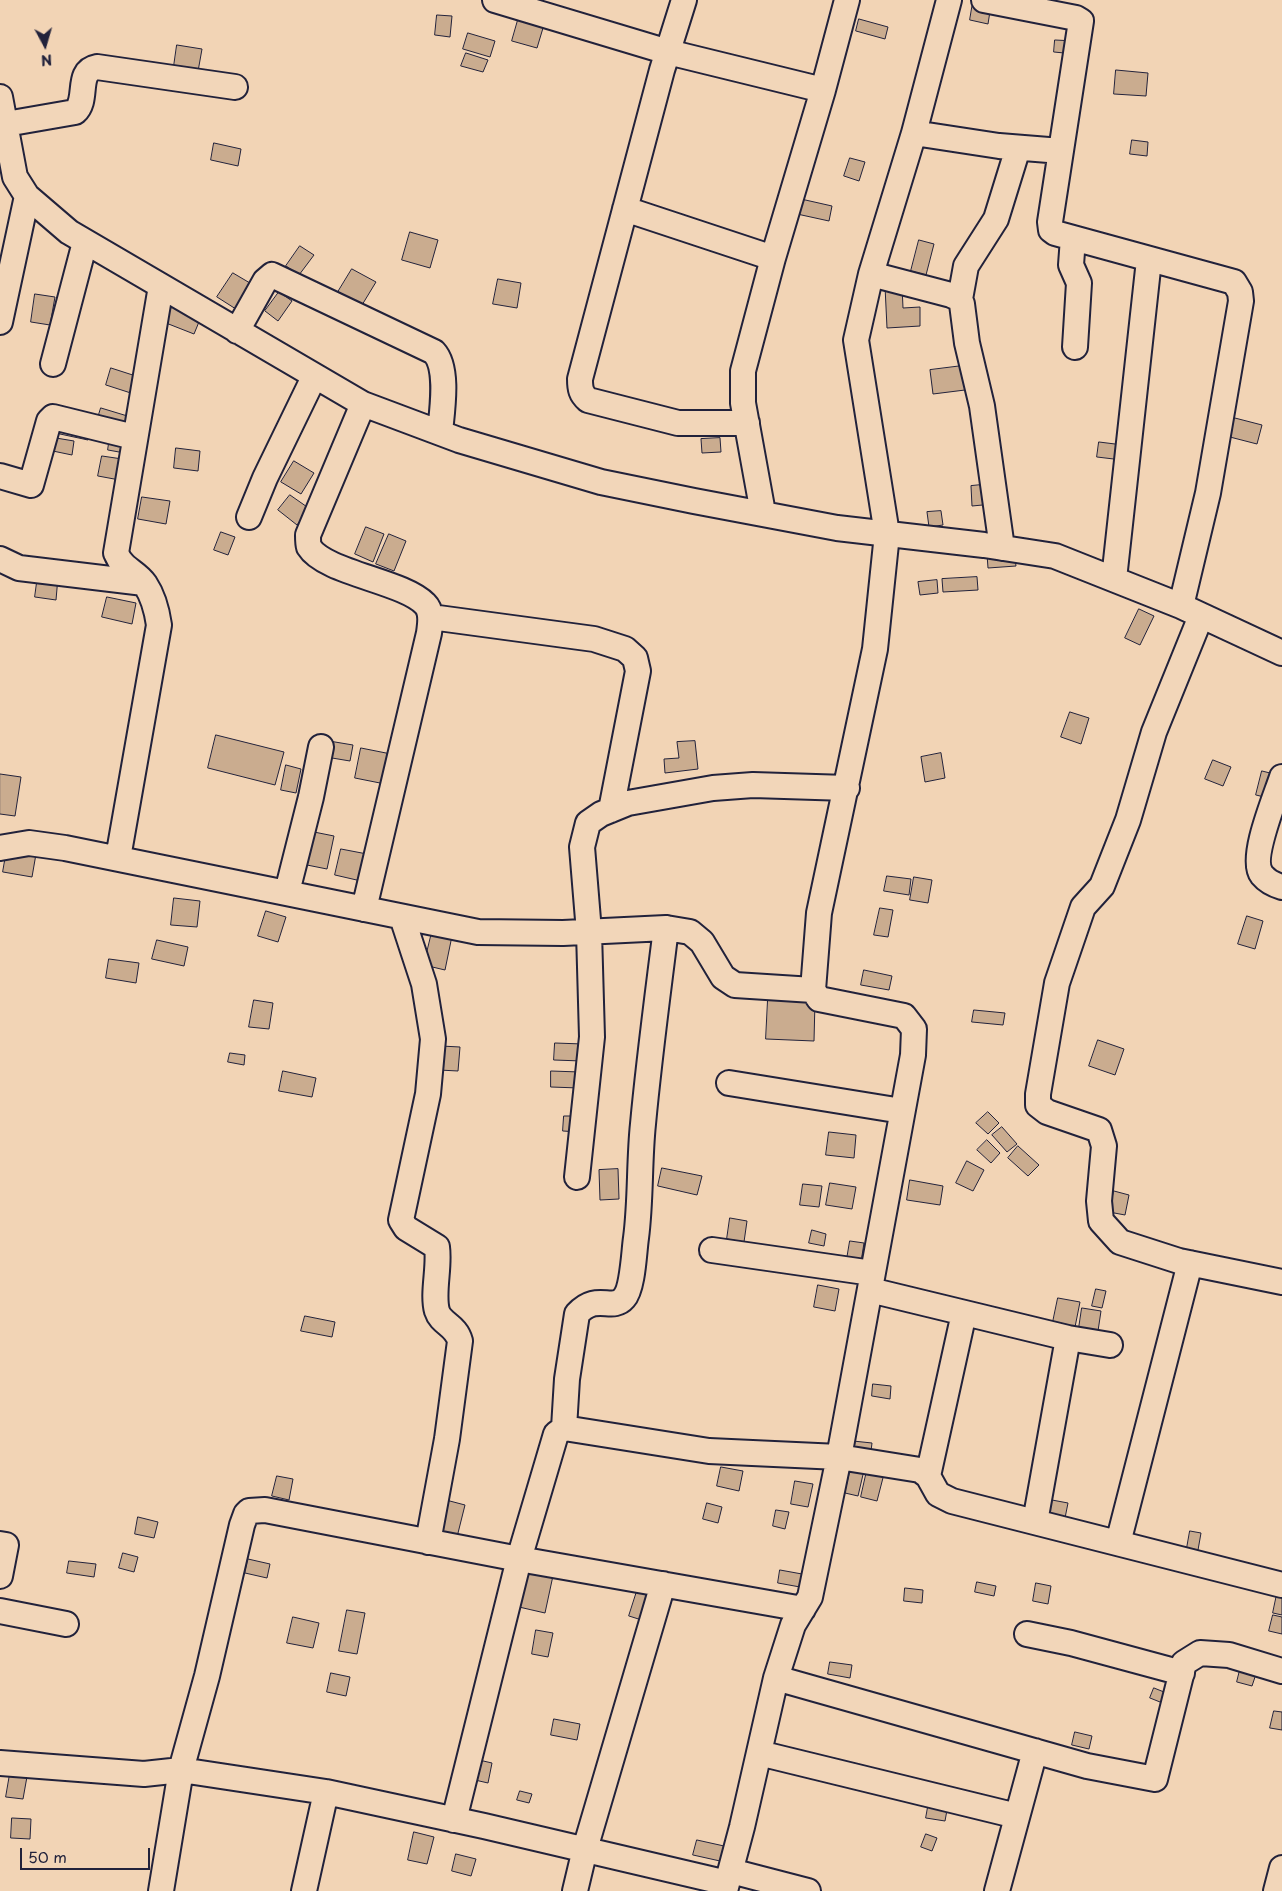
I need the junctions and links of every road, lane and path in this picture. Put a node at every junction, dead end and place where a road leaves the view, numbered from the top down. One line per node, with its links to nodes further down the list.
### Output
1 (684, 0): 6 (street)
2 (847, 0): 8 (street)
3 (949, 0): 11 (street)
4 (984, 0): 13 (street)
5 (503, 1): 6 (street)
6 (668, 52): 8 (street); 15 (street)
7 (235, 87): 10 (street)
8 (824, 90): 18 (street)
9 (0, 97): 10 (street)
10 (6, 124): 14 (street)
11 (914, 133): 12 (street); 20 (street)
12 (1018, 148): 13 (street); 22 (street)
13 (1061, 151): 16 (street)
14 (14, 184): 17 (street); 23 (street)
15 (625, 209): 18 (street); 29 (street)
16 (1073, 238): 19 (street); 25 (street)
17 (85, 242): 21 (street); 26 (street)
18 (773, 258): 29 (street)
19 (1149, 260): 38 (street); 40 (street)
20 (871, 274): 22 (street); 35 (street)
21 (161, 286): 24 (street); 31 (street)
22 (960, 299): 36 (street)
23 (0, 322)
24 (237, 331): 27 (street); 30 (street)
25 (1075, 347)
26 (53, 364)
27 (314, 377): 28 (street); 34 (street)
28 (363, 404): 30 (street); 41 (street)
29 (747, 423): 33 (street)
30 (440, 432): 33 (street)
31 (134, 437): 32 (street); 39 (street)
32 (0, 476)
33 (763, 513): 35 (street)
34 (249, 517)
35 (887, 534): 36 (street); 45 (street)
36 (993, 546): 38 (street)
37 (0, 559): 39 (street)
38 (1114, 579): 40 (street)
39 (144, 583): 48 (street)
40 (1191, 611): 42 (street); 60 (street)
41 (431, 617): 46 (street); 51 (street)
42 (1282, 653)
43 (321, 747): 50 (street)
44 (1282, 777): 49 (street)
45 (847, 788): 46 (street); 55 (street)
46 (611, 810): 54 (street)
47 (0, 848): 48 (street)
48 (118, 858): 50 (street)
49 (1282, 887)
50 (287, 892): 51 (street)
51 (364, 909): 52 (street)
52 (402, 917): 54 (street); 70 (street)
53 (666, 928): 54 (street); 55 (street); 66 (street)
54 (589, 932): 58 (street)
55 (813, 990): 57 (street)
56 (729, 1083): 57 (street)
57 (902, 1112): 61 (street)
58 (577, 1177)
59 (712, 1250): 61 (street)
60 (1190, 1263): 62 (street); 71 (street)
61 (871, 1282): 63 (street); 67 (street)
62 (1282, 1282)
63 (964, 1313): 64 (street); 68 (street)
64 (1068, 1338): 65 (street); 69 (street)
65 (1110, 1345)
66 (564, 1428): 67 (street); 73 (street)
67 (838, 1457): 68 (street); 77 (street)
68 (928, 1476): 69 (street)
69 (1034, 1522): 71 (street)
70 (428, 1542): 73 (street); 87 (street)
71 (1118, 1543): 76 (street)
72 (0, 1544): 74 (street)
73 (519, 1559): 75 (street); 90 (street)
74 (0, 1576)
75 (663, 1584): 77 (street); 91 (street)
76 (1282, 1585)
77 (803, 1609): 83 (street)
78 (0, 1611): 79 (street)
79 (66, 1624)
80 (1027, 1634): 82 (street)
81 (1282, 1671): 82 (street)
82 (1182, 1673): 84 (street)
83 (776, 1678): 84 (street); 85 (street)
84 (1035, 1751): 89 (street)
85 (760, 1752): 89 (street); 93 (street)
86 (0, 1763): 87 (street)
87 (181, 1770): 88 (street); 94 (street)
88 (326, 1792): 90 (street); 95 (street)
89 (1017, 1816): 98 (street)
90 (454, 1820): 91 (street)
91 (585, 1849): 93 (street); 96 (street)
92 (1282, 1868): 99 (street)
93 (728, 1882): 97 (street)
94 (161, 1891)
95 (304, 1891)
96 (575, 1891)
97 (808, 1891)
98 (997, 1891)
99 (1276, 1891)

